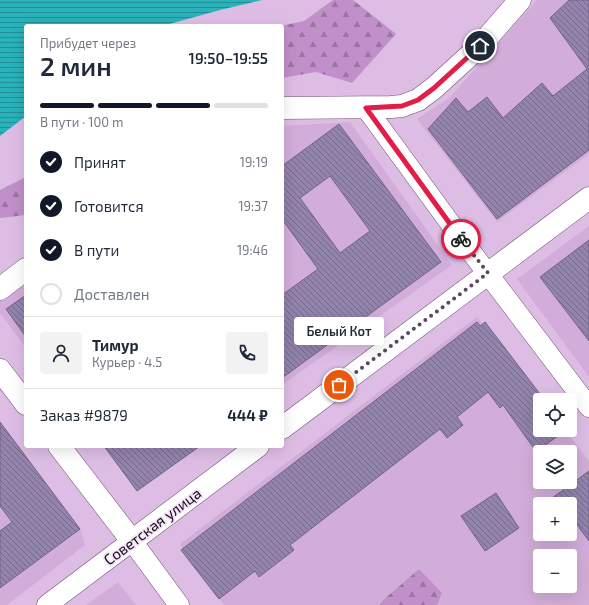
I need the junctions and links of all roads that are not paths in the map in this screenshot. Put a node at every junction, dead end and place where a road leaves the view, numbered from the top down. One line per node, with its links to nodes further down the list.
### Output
1 (520, 0): 3 (main road)
2 (284, 108): 3 (main road)
3 (366, 108): 6 (street)
4 (589, 198): 6 (main road)
5 (24, 271): 7 (main road)
6 (488, 273): 10 (street); 11 (main road)
7 (0, 289)
8 (0, 370): 9 (main road)
9 (24, 401)
10 (589, 407)
11 (284, 426)
12 (61, 448): 14 (main road)
13 (255, 448): 14 (main road, Советская улица)
14 (132, 541): 15 (street, Советская улица); 16 (street)
15 (47, 605)
16 (179, 605)

